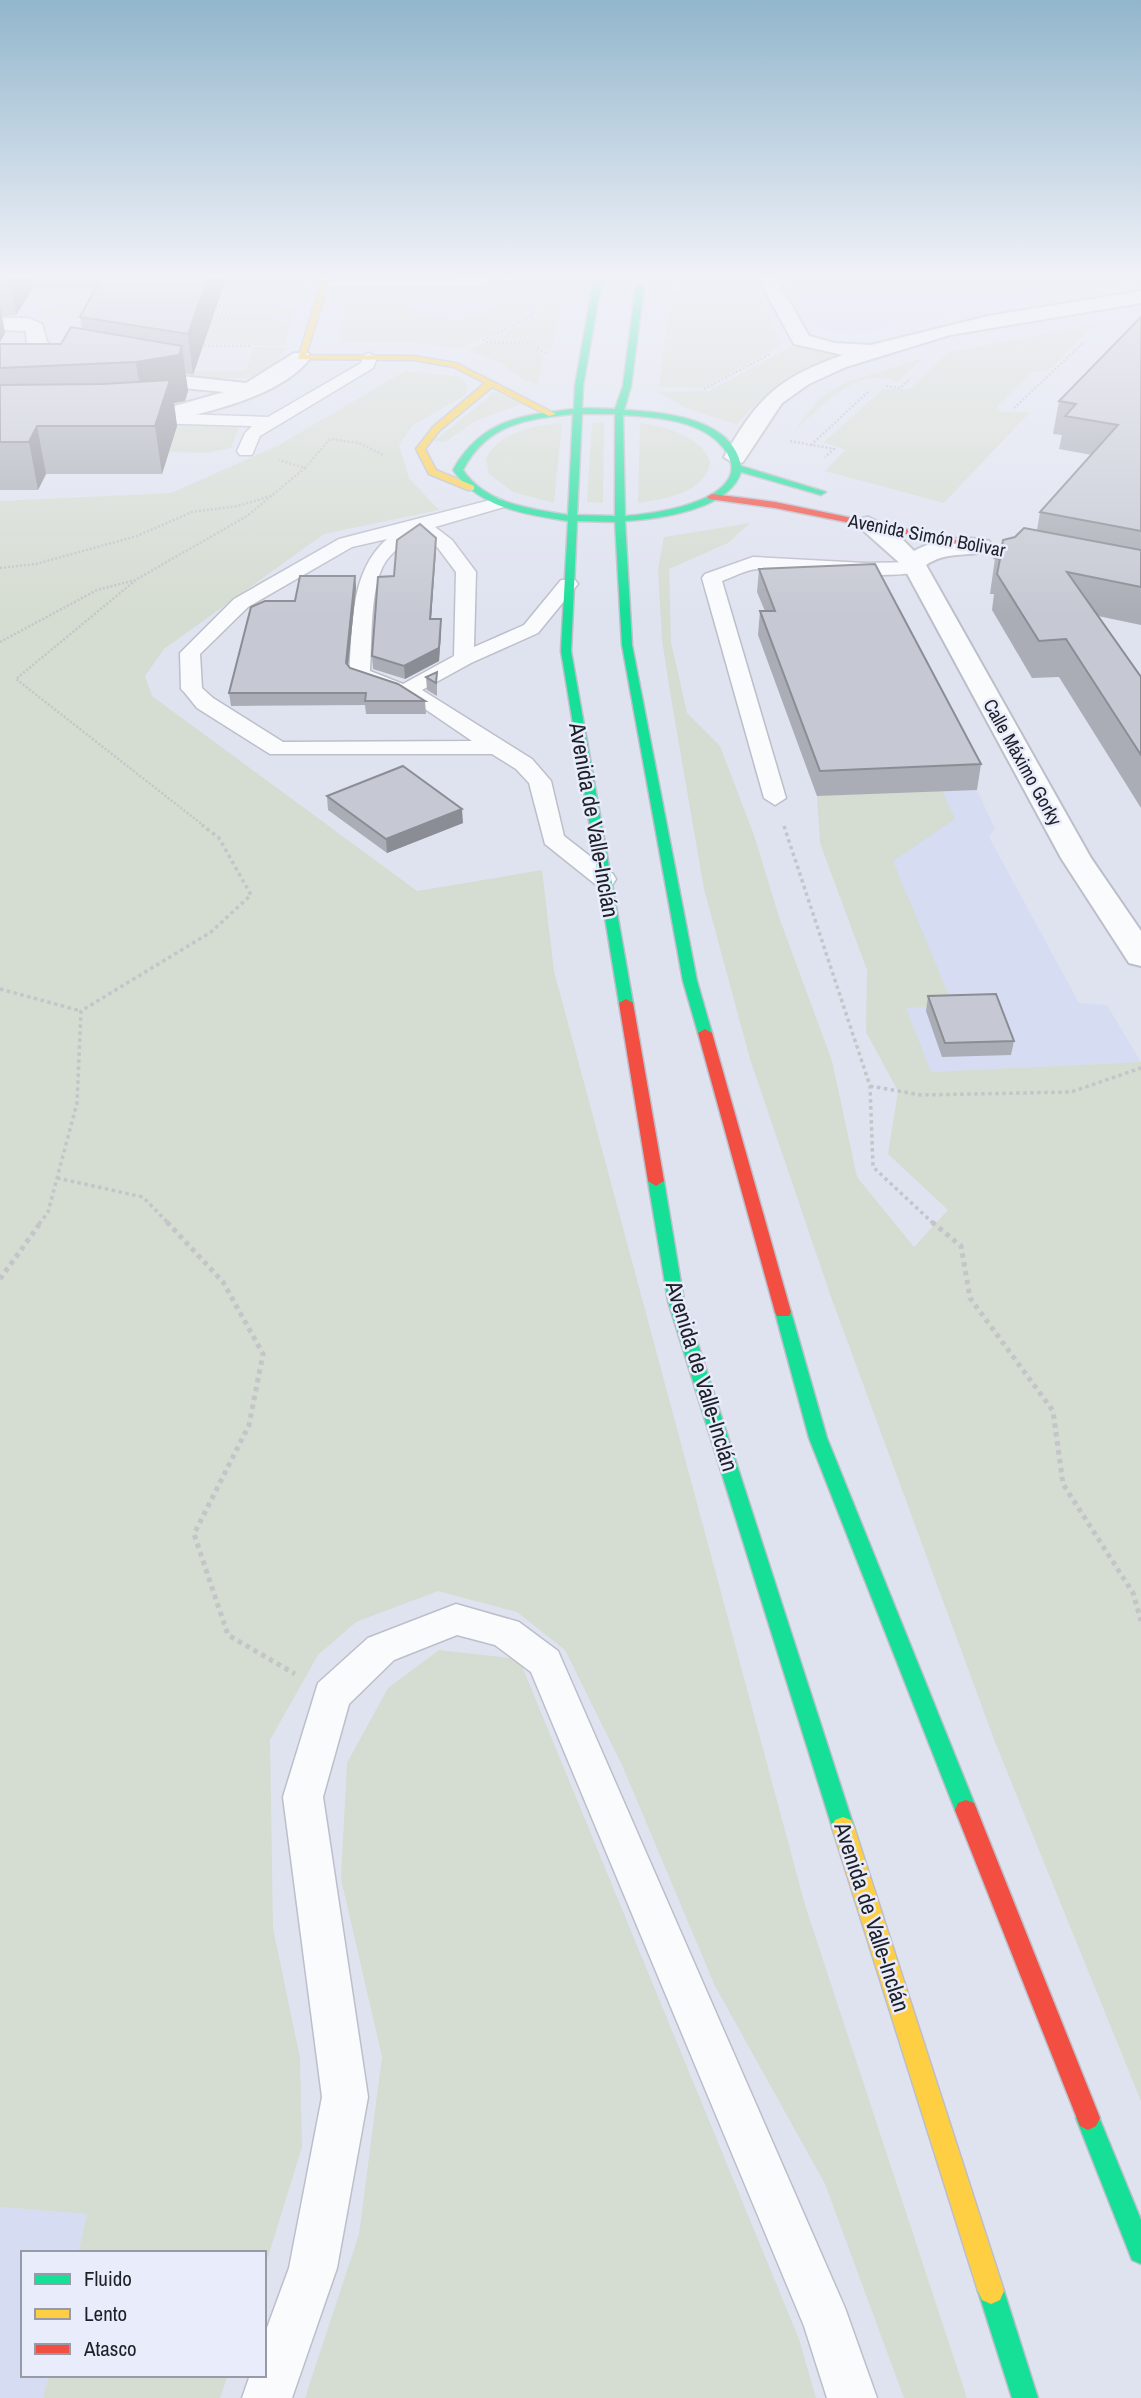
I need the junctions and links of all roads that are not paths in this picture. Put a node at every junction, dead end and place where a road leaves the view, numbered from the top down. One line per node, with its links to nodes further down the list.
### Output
1 (247, 390): 11 (street)
2 (326, 390): 12 (lane)
3 (485, 390): 16 (main road)
4 (505, 390): 10 (main road)
5 (579, 390): 8 (main road, Avenida de Valle-Inclán)
6 (626, 390): 9 (main road)
7 (785, 390): 15 (street)
8 (579, 411): 9 (main road); 10 (main road); 21 (main road, Avenida de Valle-Inclán)
9 (619, 411): 15 (main road); 22 (main road)
10 (552, 414): 16 (main road)
11 (148, 418): 12 (lane); 13 (street)
12 (271, 422): 14 (lane)
13 (100, 424)
14 (246, 451)
15 (736, 463): 17 (main road, Avenida Simón Bolivar); 18 (main road)
16 (471, 488): 19 (main road)
17 (839, 496)
18 (712, 497): 22 (main road); 23 (main road, Avenida Simón Bolivar)
19 (498, 503): 21 (main road); 24 (lane)
20 (916, 516): 26 (main road, Avenida Simón Bolivar)
21 (572, 519): 22 (main road); 29 (main road, Avenida de Valle-Inclán)
22 (620, 519): 36 (main road)
23 (868, 524): 25 (main road, Avenida Simón Bolivar); 27 (street, Calle Máximo Gorky)
24 (422, 525): 30 (lane); 31 (lane); 32 (lane)
25 (980, 546): 27 (street); 28 (main road, Avenida Simón Bolivar)
26 (1141, 562)
27 (915, 565): 33 (lane); 35 (street, Calle Máximo Gorky)
28 (1141, 578)
29 (568, 584): 30 (lane); 34 (main road, Avenida de Valle-Inclán)
30 (464, 659): 31 (lane)
31 (407, 690): 32 (lane)
32 (500, 747): 34 (lane)
33 (775, 798)
34 (604, 878): 39 (main road, Avenida de Valle-Inclán)
35 (1141, 956)
36 (1141, 2251)
37 (267, 2398): 38 (lane)
38 (852, 2398)
39 (1025, 2398)

